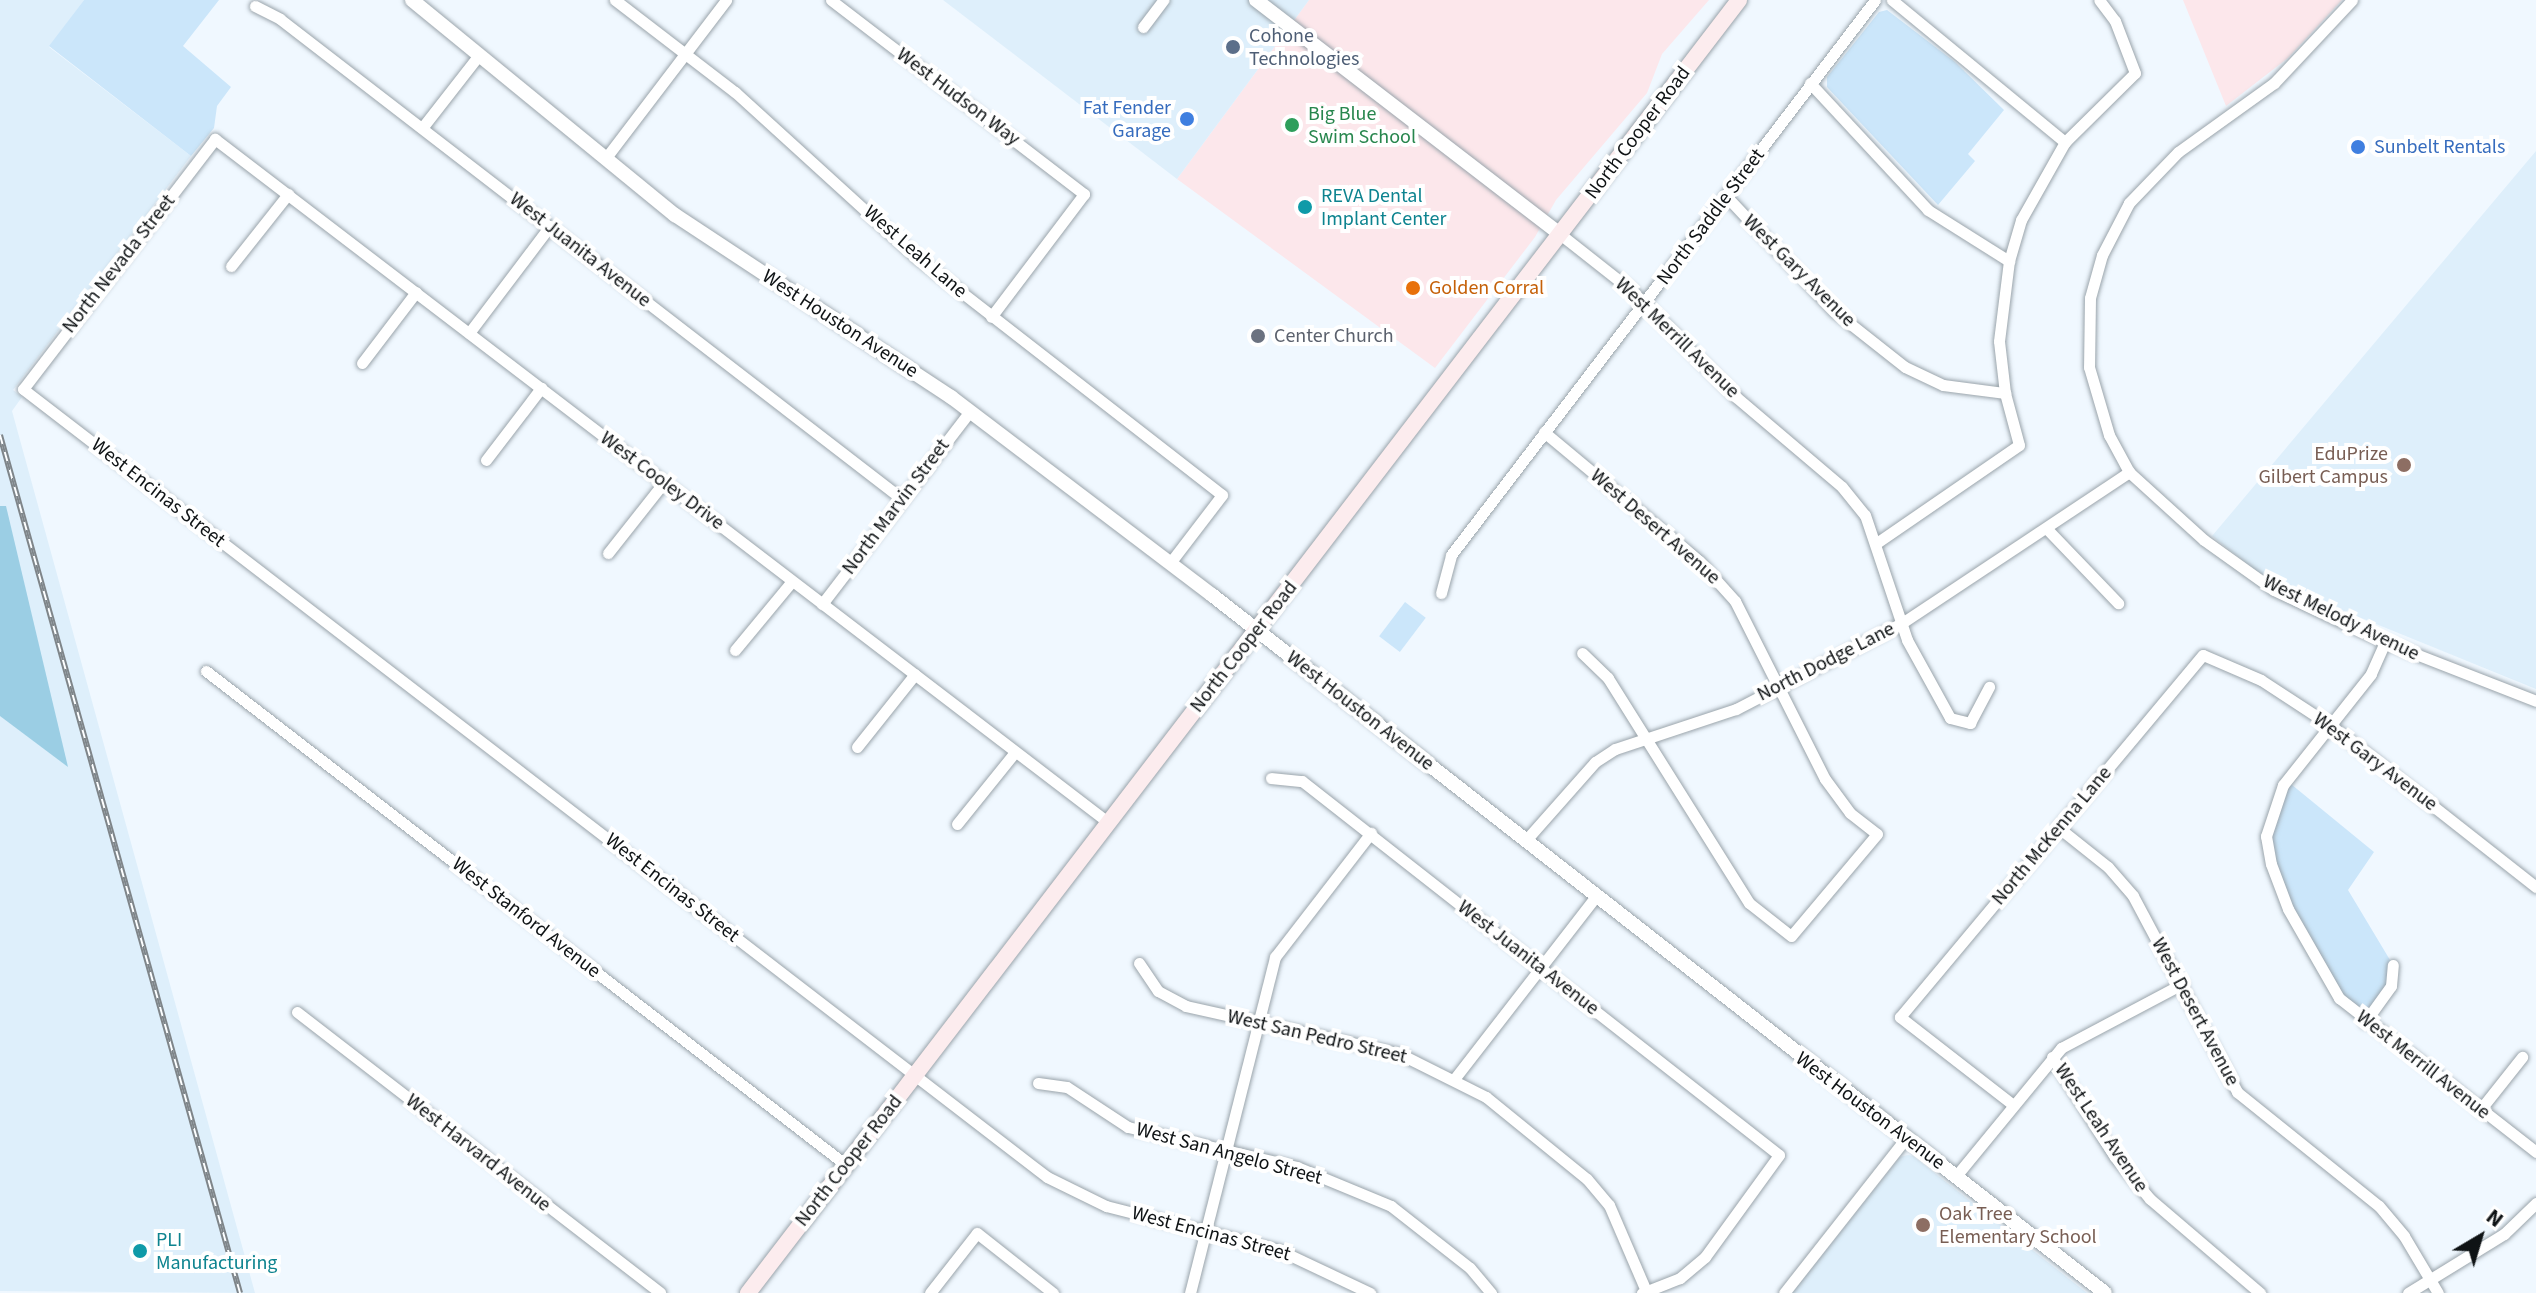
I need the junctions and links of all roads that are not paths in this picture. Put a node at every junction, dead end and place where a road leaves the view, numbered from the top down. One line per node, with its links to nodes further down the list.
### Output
1 (412, 0): 15 (street, West Houston Avenue)
2 (615, 0): 14 (street, West Leah Lane)
3 (726, 0): 14 (street)
4 (831, 0): 29 (street, West Hudson Way)
5 (1163, 0): 13 (street)
6 (1256, 0): 24 (street, West Merrill Avenue)
7 (1739, 0): 24 (main road, North Cooper Road)
8 (1875, 0): 16 (street, North Saddle Street)
9 (1892, 0): 19 (street)
10 (2099, 0): 19 (street)
11 (2352, 0): 38 (street, West Melody Avenue)
12 (255, 6): 17 (street, West Juanita Avenue)
13 (1143, 27)
14 (685, 54): 20 (street); 29 (street, West Leah Lane)
15 (479, 55): 17 (street); 20 (street, West Houston Avenue)
16 (1810, 83): 22 (street, North Saddle Street); 25 (street)
17 (422, 128): 23 (street, West Juanita Avenue)
18 (215, 139): 21 (street, West Cooley Drive); 33 (street, North Nevada Street)
19 (2065, 142): 25 (street)
20 (605, 159): 35 (street, West Houston Avenue)
21 (288, 194): 26 (street); 27 (street, West Cooley Drive)
22 (1727, 197): 28 (street, North Saddle Street); 34 (street, West Gary Avenue)
23 (550, 226): 30 (street); 40 (street, West Juanita Avenue)
24 (1560, 234): 28 (street, West Merrill Avenue); 50 (main road, North Cooper Road)
25 (2009, 261): 34 (street)
26 (231, 266)
27 (416, 292): 30 (street, West Cooley Drive); 31 (street)
28 (1646, 303): 36 (street, North Saddle Street); 42 (street, West Merrill Avenue)
29 (991, 317): 44 (street, West Leah Lane)
30 (469, 333): 32 (street, West Cooley Drive)
31 (362, 363)
32 (541, 388): 37 (street); 39 (street, West Cooley Drive)
33 (23, 389): 81 (street, West Encinas Street)
34 (2005, 393): 42 (street)
35 (970, 411): 40 (street, North Marvin Street); 44 (street, West Houston Avenue)
36 (1544, 432): 46 (street, North Saddle Street); 58 (street, West Desert Avenue)
37 (486, 460)
38 (2129, 472): 41 (street, North Dodge Lane); 51 (street, West Melody Avenue)
39 (664, 482): 43 (street); 45 (street, West Cooley Drive)
40 (902, 499): 48 (street, North Marvin Street)
41 (2047, 529): 47 (street); 49 (street, North Dodge Lane)
42 (1878, 542): 49 (street, West Merrill Avenue)
43 (608, 553)
44 (1170, 563): 50 (street, West Houston Avenue)
45 (792, 581): 48 (street, West Cooley Drive); 52 (street)
46 (1441, 593)
47 (2118, 603)
48 (822, 604): 56 (street, West Cooley Drive)
49 (1902, 623): 57 (street, West Merrill Avenue); 58 (street, North Dodge Lane)
50 (1257, 630): 65 (main road, North Cooper Road); 69 (street, West Houston Avenue)
51 (2385, 642): 59 (street, West Melody Avenue); 60 (street)
52 (735, 650)
53 (1582, 653): 61 (street)
54 (2203, 655): 60 (street, West Gary Avenue); 67 (street, North McKenna Lane)
55 (206, 671): 89 (street, West Stanford Avenue)
56 (915, 674): 62 (street); 63 (street, West Cooley Drive)
57 (1989, 687)
58 (1776, 688): 61 (street, North Dodge Lane); 61 (street, West Desert Avenue)
59 (2536, 701)
60 (2330, 725): 70 (street, West Gary Avenue); 78 (street, West Merrill Avenue)
61 (1644, 737): 69 (street, North Dodge Lane)
62 (857, 747)
63 (1015, 752): 65 (street, West Cooley Drive); 66 (street)
64 (1271, 778): 68 (street, West Juanita Avenue)
65 (1109, 823): 81 (main road, North Cooper Road)
66 (957, 824)
67 (2059, 828): 75 (street, West Desert Avenue); 84 (street, North McKenna Lane)
68 (1371, 833): 74 (street, West Juanita Avenue); 77 (street)
69 (1526, 840): 71 (street, West Houston Avenue)
70 (2536, 887)
71 (1597, 895): 74 (street); 86 (street, West Houston Avenue)
72 (1139, 963): 77 (street, West San Pedro Street)
73 (2393, 965): 78 (street)
74 (1539, 967): 82 (street); 94 (street, West Juanita Avenue)
75 (2182, 984): 79 (street); 93 (street, West Desert Avenue)
76 (297, 1012): 95 (street, West Harvard Avenue)
77 (1256, 1022): 82 (street, West San Pedro Street); 87 (street)
78 (2365, 1022): 85 (street, West Merrill Avenue)
79 (2052, 1057): 84 (street); 104 (street, West Leah Avenue)
80 (2522, 1057): 85 (street)
81 (915, 1075): 89 (main road, North Cooper Road); 92 (street, West Encinas Street)
82 (1455, 1078): 94 (street, West San Pedro Street)
83 (1038, 1083): 87 (street, West San Angelo Street)
84 (2012, 1104): 90 (street)
85 (2480, 1110): 88 (street, West Merrill Avenue)
86 (1906, 1138): 90 (street, West Houston Avenue); 102 (street)
87 (1223, 1151): 92 (street); 101 (street, West San Angelo Street)
88 (2536, 1152)
89 (846, 1165): 96 (main road, North Cooper Road)
90 (1956, 1176): 103 (street, West Houston Avenue)
91 (2536, 1203): 93 (street)
92 (1205, 1233): 99 (street); 100 (street, West Encinas Street)
93 (2432, 1280): 105 (street); 106 (street, West Desert Avenue)
94 (1644, 1292)
95 (660, 1293)
96 (748, 1293)
97 (930, 1293): 98 (street)
98 (1053, 1293)
99 (1190, 1293)
100 (1370, 1293)
101 (1491, 1293)
102 (1784, 1293)
103 (2105, 1293)
104 (2260, 1293)
105 (2408, 1293)
106 (2438, 1293)

